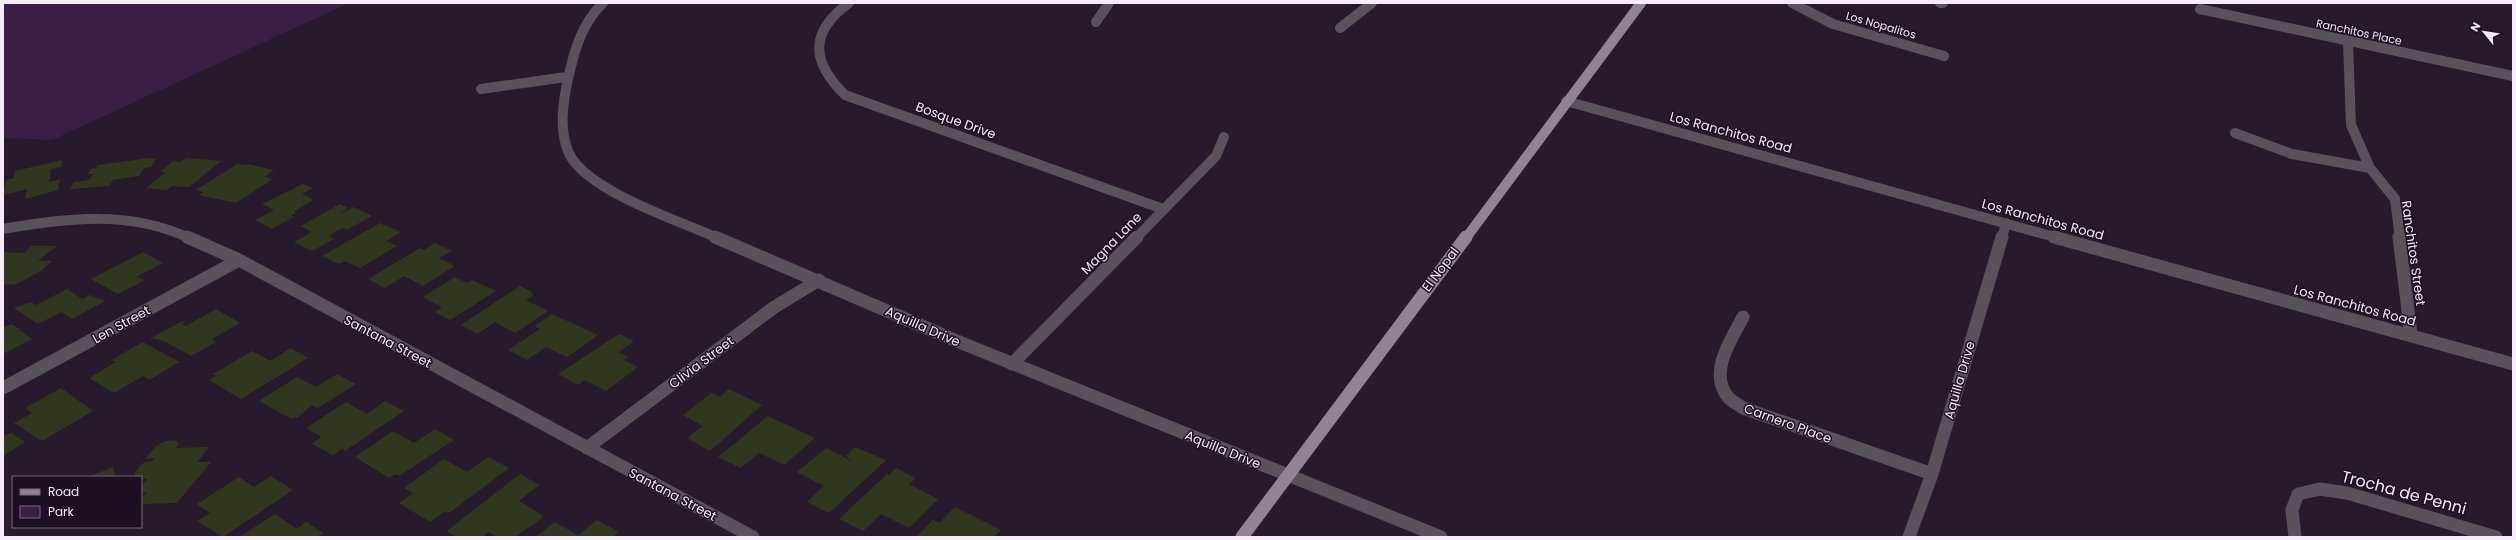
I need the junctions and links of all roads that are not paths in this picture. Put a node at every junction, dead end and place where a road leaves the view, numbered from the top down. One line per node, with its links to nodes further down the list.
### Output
1 (603, 3): 15 (street, Aquilla Drive)
2 (849, 3): 21 (street, Bosque Drive)
3 (1109, 3): 10 (street)
4 (1372, 3): 11 (street)
5 (1641, 3): 17 (main road, El Nopal)
6 (1792, 3): 13 (street, Los Nopalitos)
7 (1940, 3): 8 (street)
8 (1943, 3)
9 (2200, 10): 12 (street, Ranchitos Place)
10 (1096, 22)
11 (1340, 28)
12 (2348, 42): 14 (street, Ranchitos Place); 20 (street, Ranchitos Street)
13 (1944, 56)
14 (2513, 76)
15 (566, 77): 16 (street); 25 (street, Aquilla Drive)
16 (481, 89)
17 (1566, 101): 22 (street, Los Ranchitos Road); 33 (main road, El Nopal)
18 (2235, 133): 20 (street)
19 (1224, 137): 21 (street, Magna Lane)
20 (2370, 168): 27 (street, Ranchitos Street)
21 (1163, 209): 28 (street, Magna Lane)
22 (2006, 223): 27 (street, Los Ranchitos Road); 32 (street, Aquilla Drive)
23 (3, 229): 24 (street, Santana Street)
24 (239, 260): 30 (street, Len Street); 31 (street, Santana Street)
25 (819, 280): 28 (street, Aquilla Drive); 31 (street, Clivia Street)
26 (1743, 317): 32 (street, Carnero Place)
27 (2411, 335): 29 (street, Los Ranchitos Road)
28 (1012, 364): 33 (street, Aquilla Drive)
29 (2513, 364)
30 (3, 388)
31 (587, 448): 34 (street, Santana Street)
32 (1932, 474): 37 (street, Aquilla Drive)
33 (1286, 475): 35 (main road, El Nopal); 36 (street, Aquilla Drive)
34 (753, 537)
35 (1242, 537)
36 (1441, 537)
37 (1909, 537)
38 (2295, 537): 39 (street, Trocha de Penni)
39 (2496, 537)

